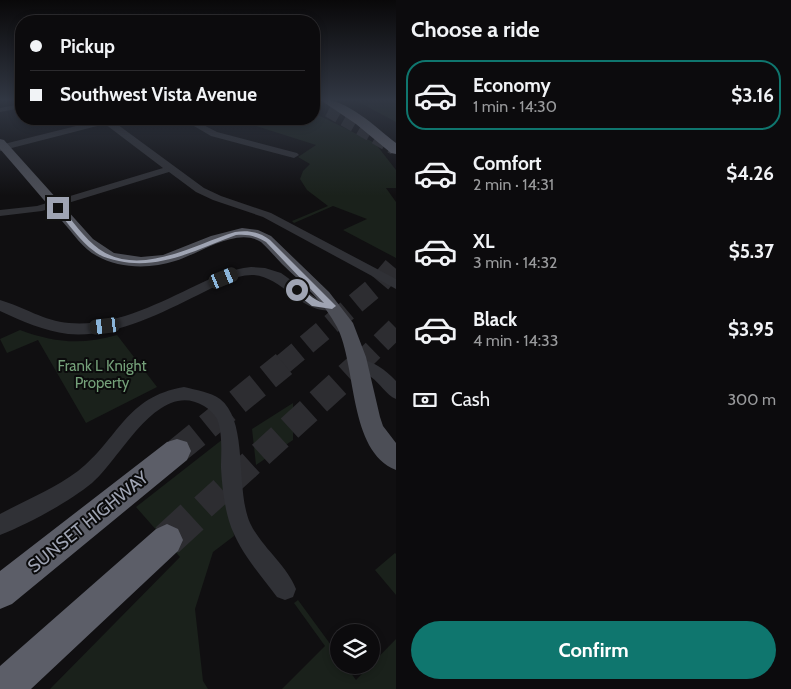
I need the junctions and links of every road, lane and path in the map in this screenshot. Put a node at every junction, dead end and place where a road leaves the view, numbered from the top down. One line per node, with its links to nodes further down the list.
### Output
1 (59, 131): 5 (street)
2 (121, 131): 8 (street)
3 (209, 131): 7 (street)
4 (373, 131): 6 (highway)
5 (2, 145): 9 (main road)
6 (396, 150)
7 (294, 155)
8 (172, 168): 9 (street); 11 (street)
9 (55, 204): 10 (street); 13 (main road)
10 (0, 213)
11 (396, 285)
12 (0, 305): 13 (street)
13 (332, 306): 14 (main road)
14 (358, 364): 15 (street); 17 (main road)
15 (396, 392)
16 (177, 451): 21 (highway, SUNSET HIGHWAY)
17 (396, 458)
18 (1, 520): 20 (street)
19 (167, 540): 22 (highway)
20 (285, 589)
21 (0, 592)
22 (3, 689)

